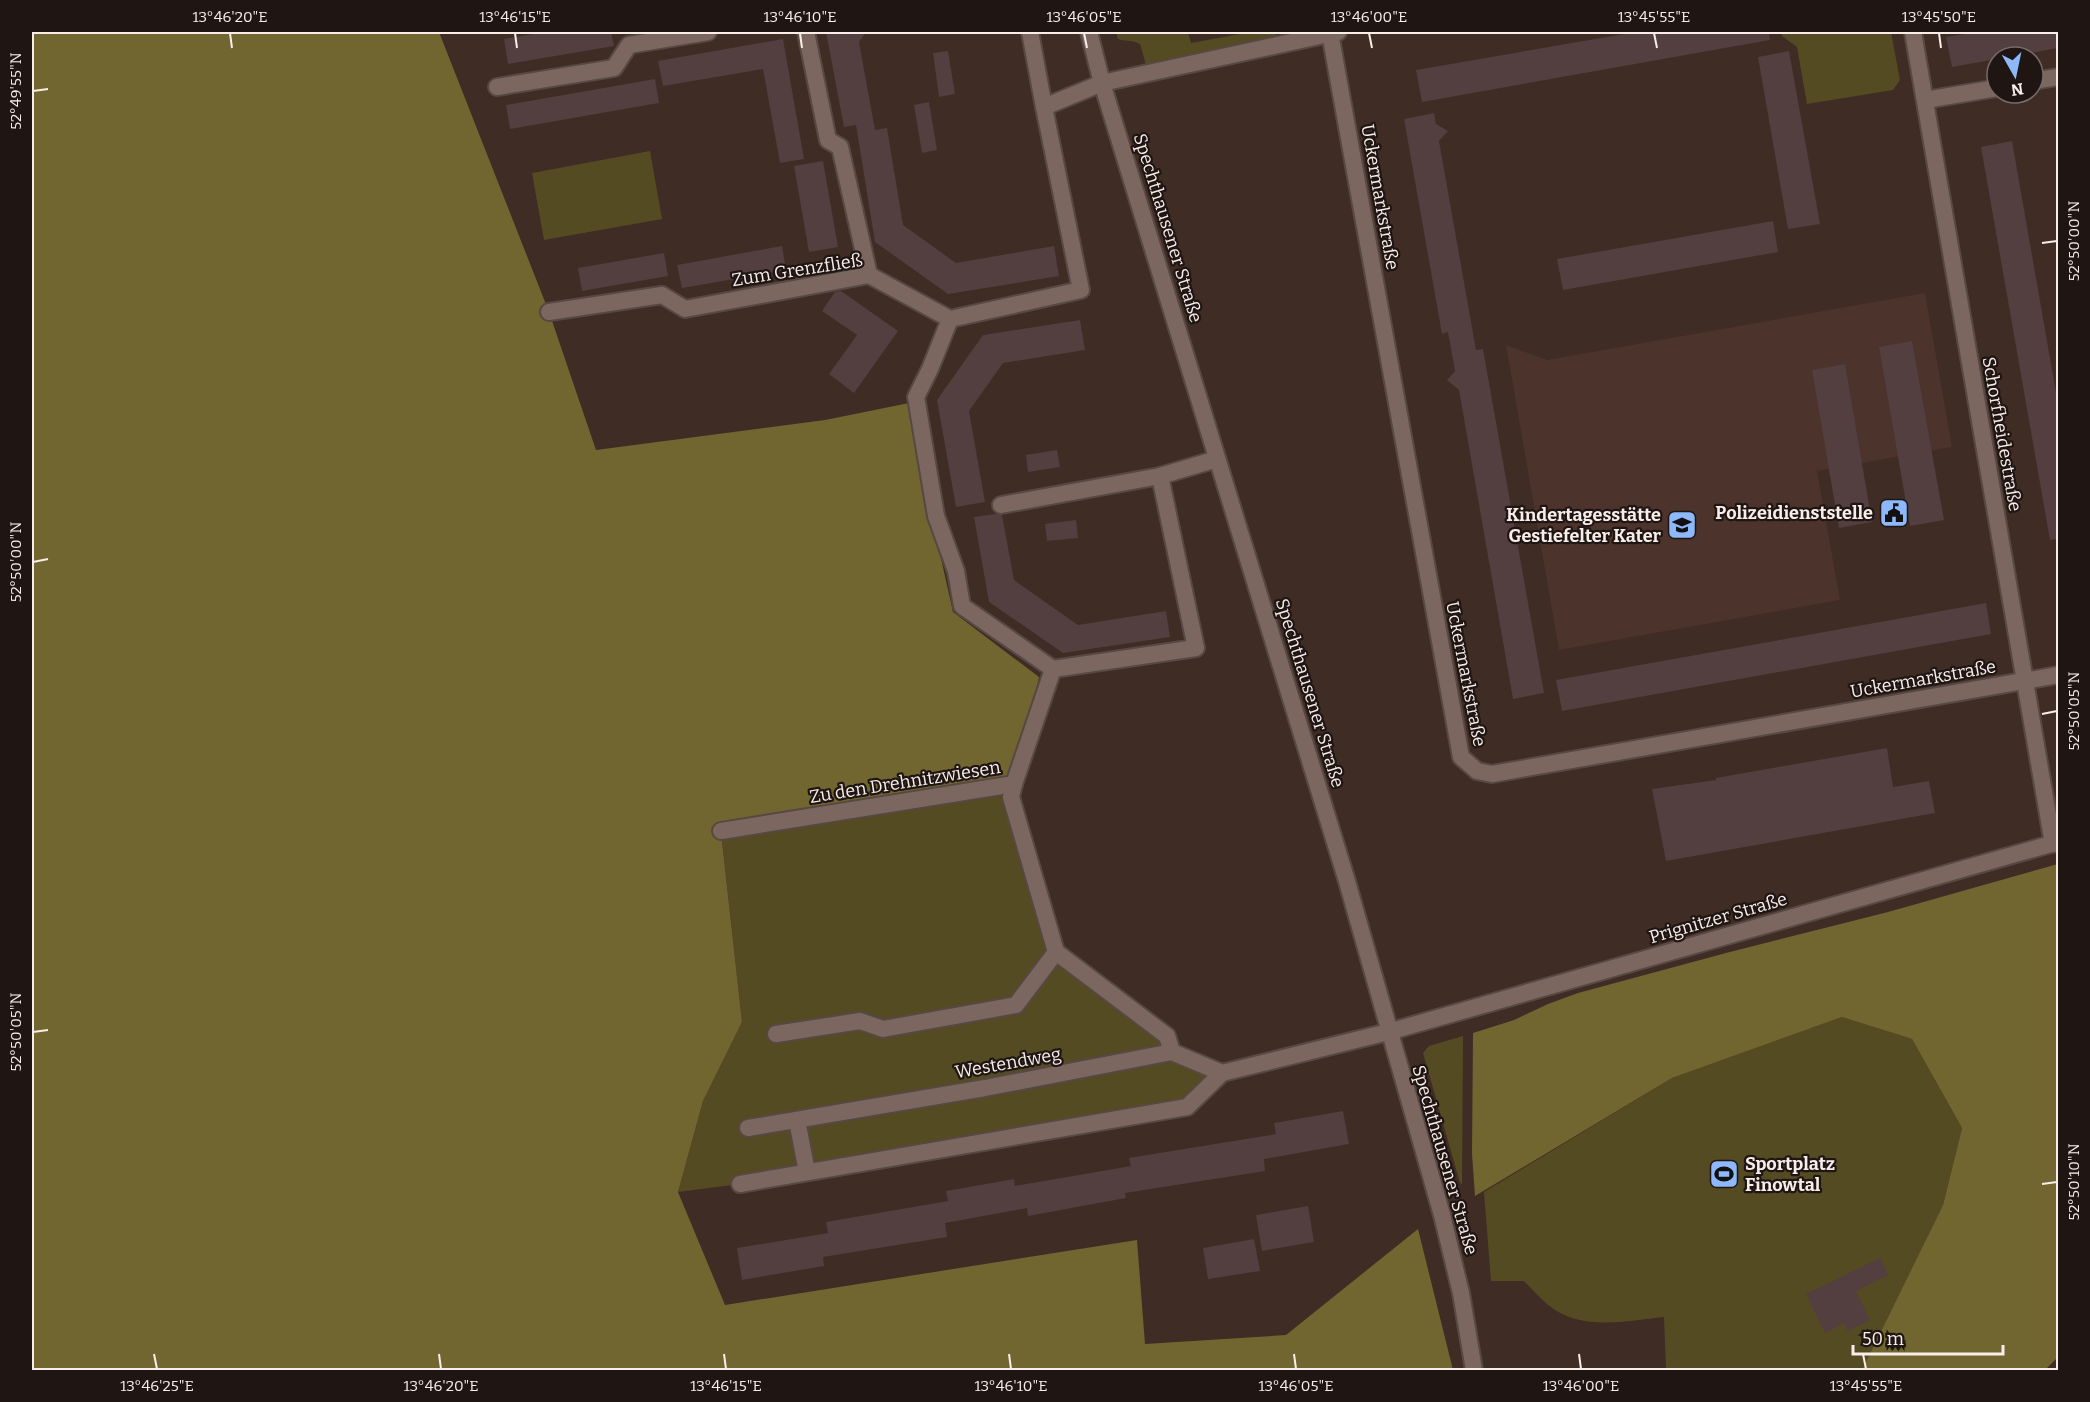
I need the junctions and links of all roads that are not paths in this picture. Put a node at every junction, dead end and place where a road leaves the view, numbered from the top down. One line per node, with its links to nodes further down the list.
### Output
1 (708, 32): 8 (street)
2 (806, 32): 12 (street)
3 (1030, 32): 11 (street)
4 (1089, 32): 7 (street, Spechthausener Straße)
5 (1334, 32): 7 (street); 20 (street, Uckermarkstraße)
6 (1913, 32): 10 (street, Schorfheidestraße)
7 (1102, 82): 11 (street); 15 (street, Spechthausener Straße)
8 (497, 87)
9 (1985, 90): 10 (street)
10 (1925, 100): 20 (street, Schorfheidestraße)
11 (1044, 107): 14 (street)
12 (869, 275): 13 (street, Zum Grenzfließ); 14 (street, Zum Grenzfließ)
13 (549, 312)
14 (950, 319): 18 (street)
15 (1217, 459): 16 (street); 25 (street, Spechthausener Straße)
16 (1160, 476): 17 (street); 18 (street)
17 (1001, 505)
18 (1053, 669): 21 (street, Zu den Drehnitzwiesen)
19 (2058, 675): 20 (street, Uckermarkstraße)
20 (2025, 681): 23 (street, Schorfheidestraße)
21 (1014, 784): 22 (street, Zu den Drehnitzwiesen); 24 (street)
22 (721, 831)
23 (2056, 843): 25 (street, Prignitzer Straße)
24 (1056, 952): 26 (street); 27 (street)
25 (1388, 1032): 28 (street); 33 (street, Spechthausener Straße)
26 (776, 1034)
27 (1172, 1052): 28 (street); 29 (street, Westendweg)
28 (1222, 1073): 31 (street)
29 (797, 1120): 30 (street, Westendweg); 31 (street)
30 (748, 1128)
31 (807, 1172): 32 (street)
32 (740, 1184)
33 (1473, 1371)

